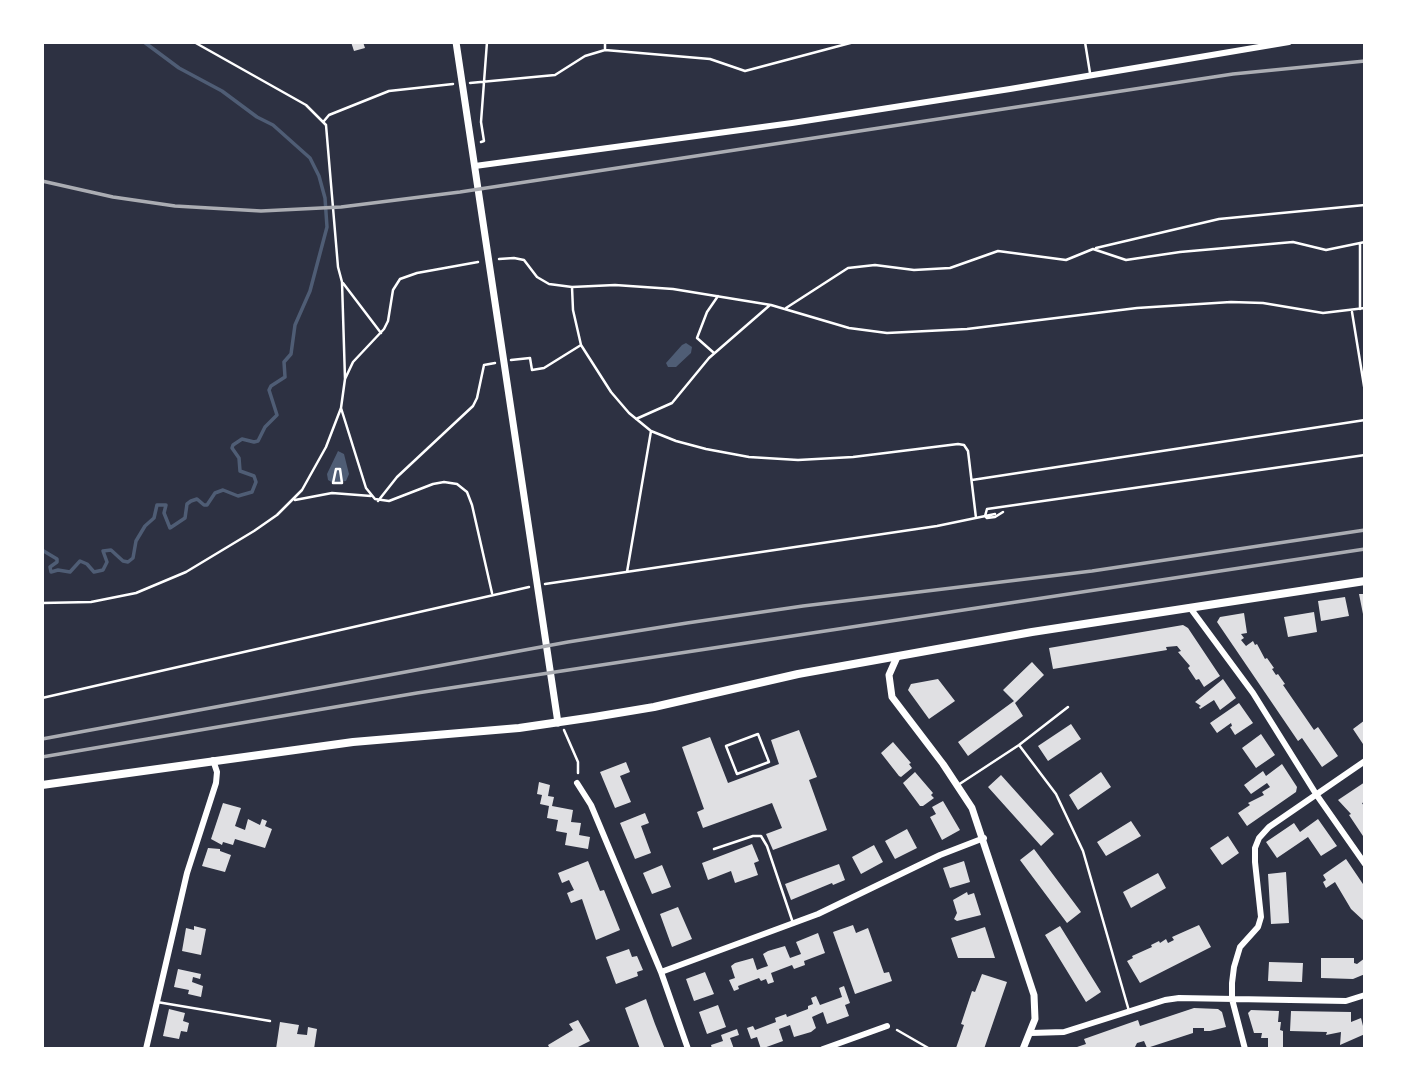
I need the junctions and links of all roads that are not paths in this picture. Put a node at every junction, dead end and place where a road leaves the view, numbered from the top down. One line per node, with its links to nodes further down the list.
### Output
1 (456, 42): 6 (street)
2 (1085, 42): 5 (lane)
3 (1289, 42): 4 (street)
4 (1277, 43): 5 (street)
5 (1091, 76): 6 (street)
6 (475, 166): 11 (street)
7 (1365, 581): 8 (main road)
8 (1191, 608): 9 (main road); 18 (street)
9 (897, 657): 11 (main road); 17 (street)
10 (1068, 707): 12 (lane)
11 (558, 723): 13 (main road)
12 (1019, 746): 17 (lane); 27 (lane)
13 (213, 760): 16 (main road); 26 (street)
14 (1365, 761): 18 (street)
15 (577, 783): 23 (street)
16 (42, 785)
17 (958, 785): 19 (street)
18 (1317, 794): 21 (street); 25 (street)
19 (984, 838): 22 (street); 30 (street)
20 (714, 849): 22 (lane)
21 (1365, 864)
22 (793, 923): 23 (street)
23 (661, 972): 32 (street)
24 (1365, 995): 25 (street)
25 (1232, 999): 27 (street); 35 (street)
26 (157, 1002): 28 (lane); 31 (street)
27 (1129, 1011): 30 (street)
28 (270, 1021)
29 (887, 1026): 33 (street)
30 (1031, 1033): 34 (street)
31 (146, 1049)
32 (688, 1049)
33 (823, 1049)
34 (1023, 1049)
35 (1245, 1049)

